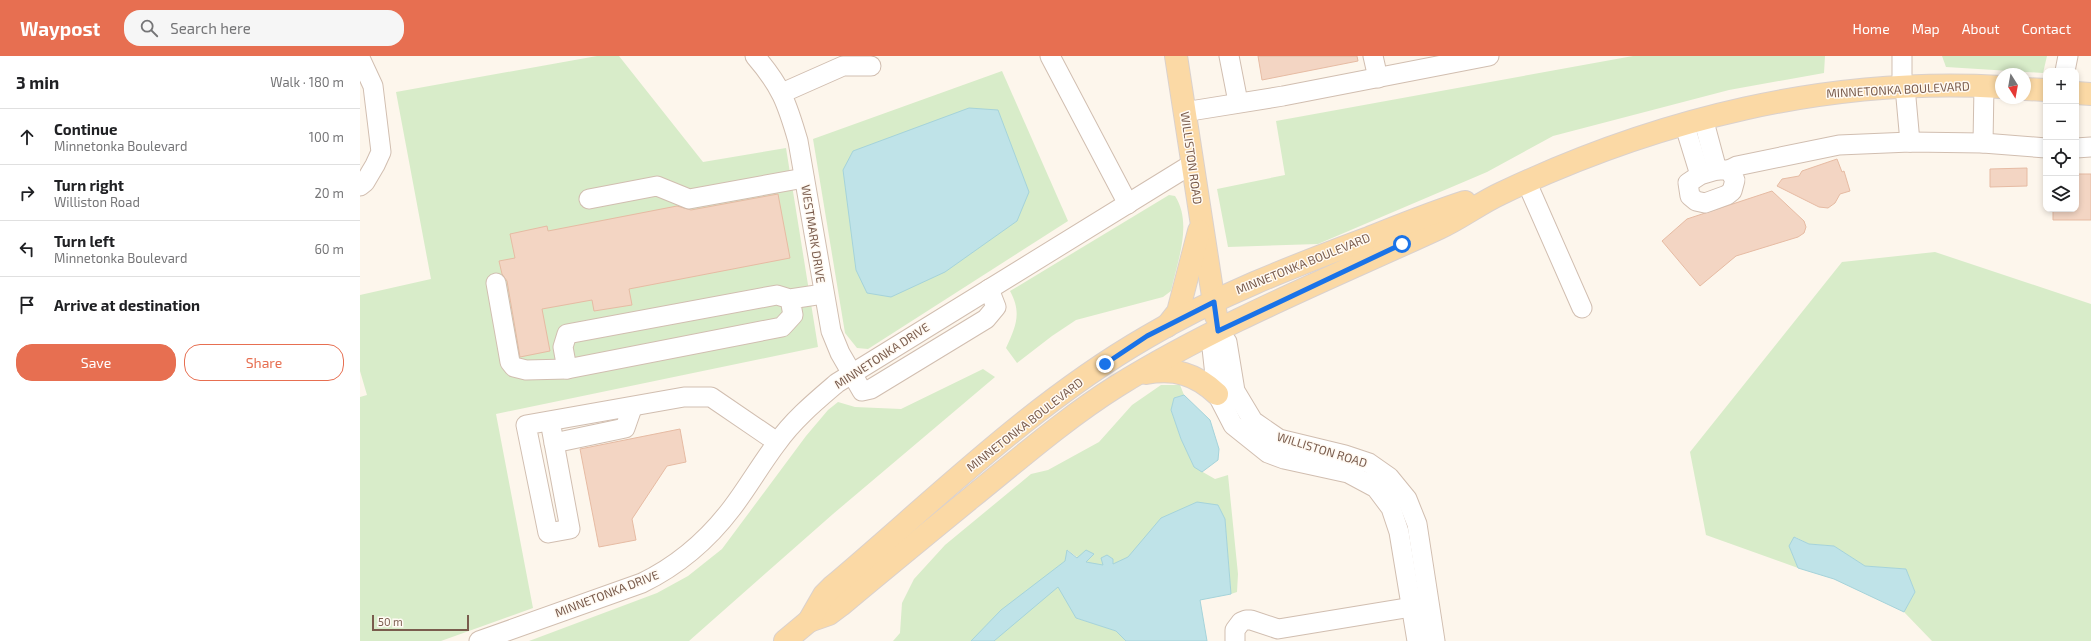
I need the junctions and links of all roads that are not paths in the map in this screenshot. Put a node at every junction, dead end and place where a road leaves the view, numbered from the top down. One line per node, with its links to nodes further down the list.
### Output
1 (754, 56): 18 (street, WESTMARK DRIVE)
2 (1050, 56): 35 (street)
3 (1176, 56): 22 (main road, WILLISTON ROAD)
4 (1229, 56): 21 (street)
5 (1373, 56): 13 (street)
6 (1489, 56): 10 (street)
7 (1902, 56): 14 (street)
8 (2068, 56): 12 (street)
9 (360, 58): 32 (street)
10 (1416, 63): 13 (street)
11 (870, 66): 18 (street)
12 (2066, 68)
13 (1378, 78): 21 (street)
14 (1904, 87): 15 (main road, MINNETONKA BOULEVARD); 23 (main road, MINNETONKA BOULEVARD); 24 (street)
15 (1993, 87): 25 (street)
16 (2031, 89): 17 (main road)
17 (2043, 90)
18 (782, 93): 30 (street, WESTMARK DRIVE)
19 (2079, 93): 20 (main road)
20 (2091, 94)
21 (1238, 102): 22 (street)
22 (1184, 112): 29 (main road, WILLISTON ROAD)
23 (1694, 121): 24 (street); 31 (main road, MINNETONKA BOULEVARD)
24 (1910, 142): 25 (street)
25 (1983, 143): 26 (street)
26 (2043, 148)
27 (2079, 148): 28 (street)
28 (2091, 148)
29 (1192, 164): 35 (street, MINNETONKA DRIVE); 36 (main road, WILLISTON ROAD)
30 (804, 178): 34 (street); 38 (street, WESTMARK DRIVE)
31 (1526, 182): 33 (main road, MINNETONKA BOULEVARD); 41 (street)
32 (360, 186)
33 (1500, 194): 40 (main road, MINNETONKA BOULEVARD); 43 (main road, MINNETONKA BOULEVARD)
34 (589, 199)
35 (1128, 204): 45 (street, MINNETONKA DRIVE)
36 (1201, 224): 40 (main road, WILLISTON ROAD); 42 (main road)
37 (496, 283): 44 (street)
38 (823, 294): 39 (street); 45 (street, WESTMARK DRIVE)
39 (790, 299): 44 (street); 44 (street)
40 (1214, 302): 42 (main road, MINNETONKA BOULEVARD); 43 (main road, WILLISTON ROAD)
41 (1582, 308)
42 (1167, 326): 54 (main road, MINNETONKA BOULEVARD)
43 (1218, 331): 46 (main road, MINNETONKA BOULEVARD); 47 (street, WILLISTON ROAD); 53 (street, WILLISTON ROAD)
44 (567, 369)
45 (851, 374): 50 (street, MINNETONKA DRIVE)
46 (1139, 374): 47 (main road); 54 (main road, MINNETONKA BOULEVARD)
47 (1217, 394): 53 (street, WILLISTON ROAD)
48 (632, 408): 49 (street); 50 (street); 51 (street)
49 (550, 421): 51 (street); 52 (street)
50 (777, 442): 56 (street, MINNETONKA DRIVE)
51 (555, 449): 52 (street); 52 (street)
52 (533, 459)
53 (1420, 606): 55 (street); 59 (street, WILLISTON ROAD); 60 (street, WILLISTON ROAD)
54 (809, 621): 57 (main road, MINNETONKA BOULEVARD)
55 (1271, 635): 58 (street)
56 (480, 641)
57 (785, 641)
58 (1235, 641)
59 (1417, 641)
60 (1435, 641)

